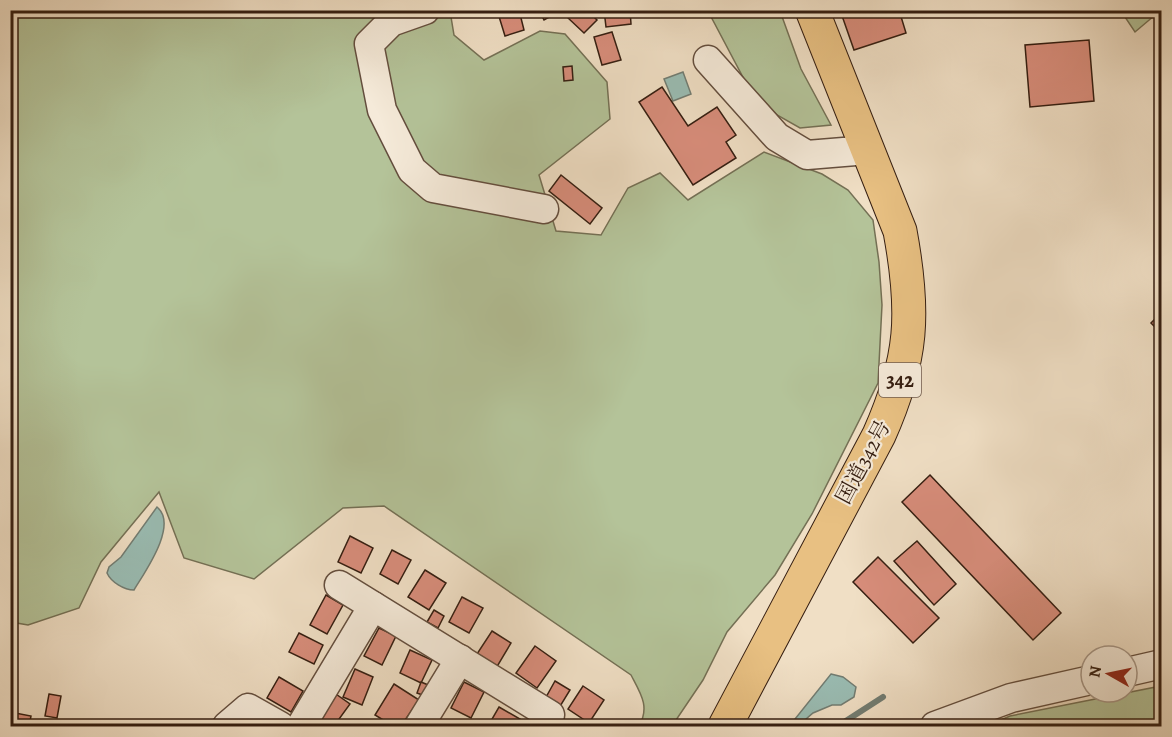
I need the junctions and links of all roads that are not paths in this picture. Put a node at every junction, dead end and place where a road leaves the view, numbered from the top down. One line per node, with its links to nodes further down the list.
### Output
1 (425, 10): 5 (street)
2 (813, 10): 4 (highway, 国道342号 / 342)
3 (708, 60): 4 (street)
4 (868, 150): 17 (highway, 国道342号 / 342)
5 (544, 209)
6 (339, 585): 7 (street)
7 (373, 606): 8 (street); 14 (street)
8 (460, 659): 15 (street); 16 (street)
9 (1161, 664): 10 (street)
10 (1139, 669)
11 (1079, 683): 18 (street)
12 (227, 726): 13 (street)
13 (280, 726)
14 (301, 726)
15 (419, 726)
16 (544, 726)
17 (724, 726)
18 (935, 726)

